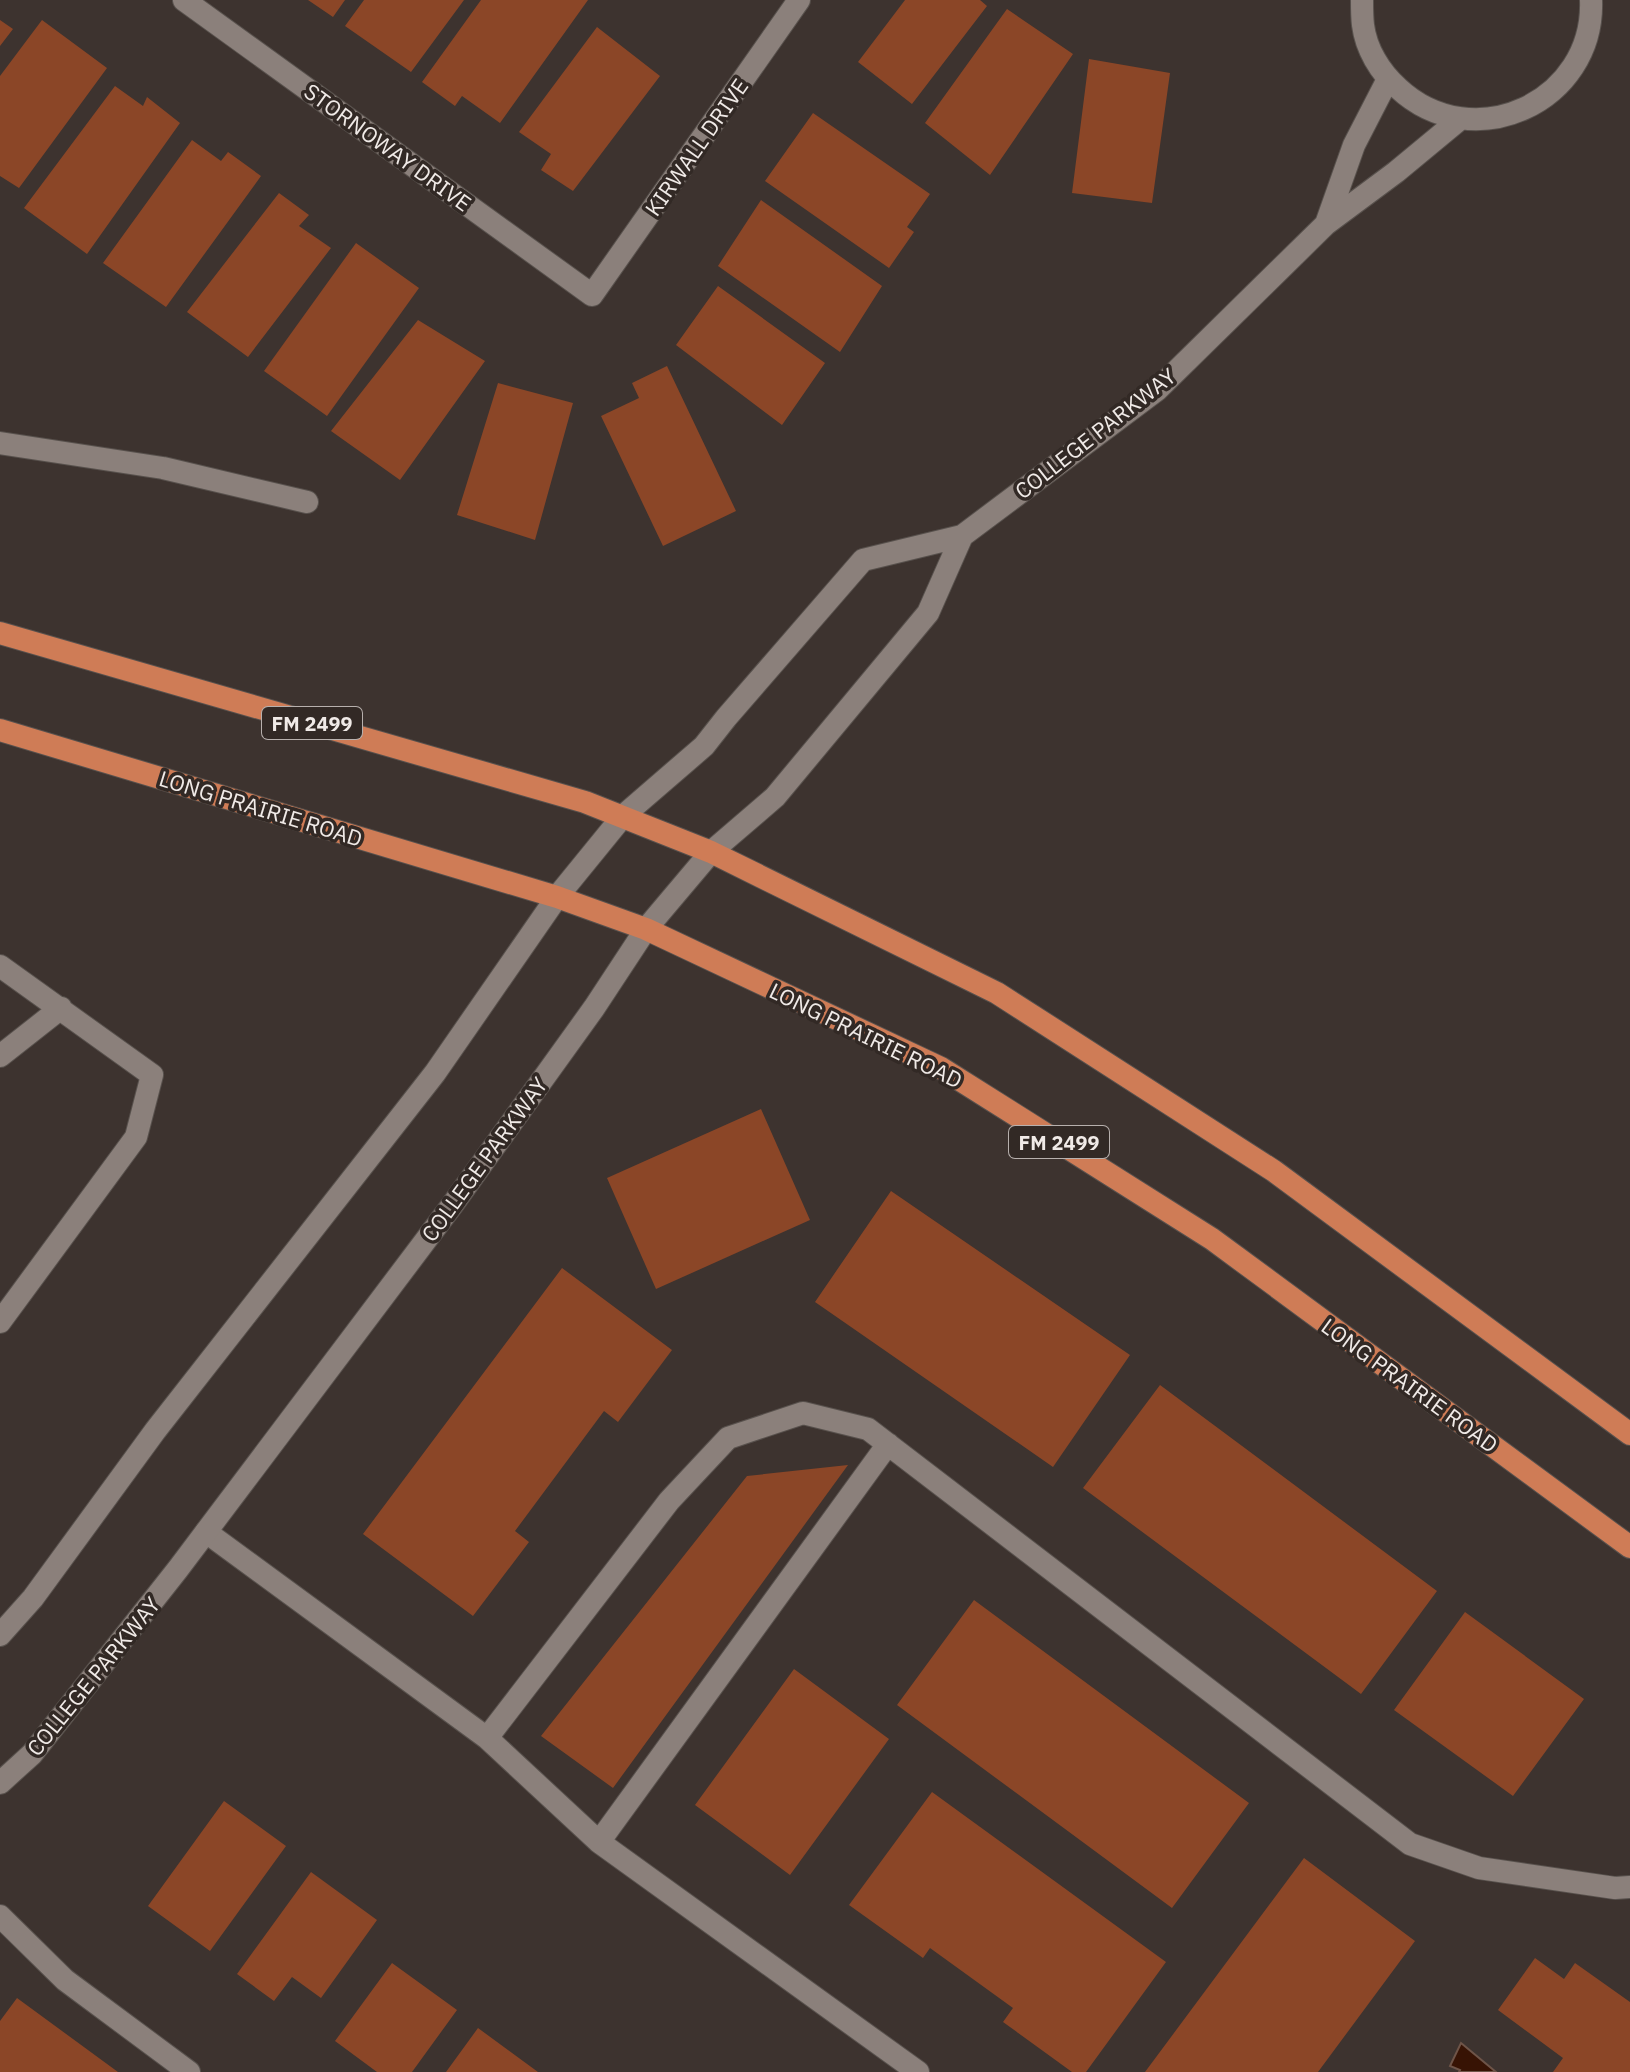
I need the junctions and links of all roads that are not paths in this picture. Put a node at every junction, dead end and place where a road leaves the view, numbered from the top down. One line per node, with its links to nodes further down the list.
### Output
1 (184, 0): 8 (street, STORNOWAY DRIVE)
2 (799, 0): 8 (street, KIRWALL DRIVE)
3 (1362, 0): 5 (street)
4 (1591, 0): 6 (street)
5 (1388, 79): 6 (street); 7 (street)
6 (1460, 119): 7 (street, COLLEGE PARKWAY)
7 (1326, 224): 11 (street, COLLEGE PARKWAY)
8 (592, 295)
9 (0, 443): 10 (street)
10 (307, 502)
11 (962, 536): 14 (street, COLLEGE PARKWAY); 15 (street, COLLEGE PARKWAY)
12 (0, 633): 14 (main road, FM 2499)
13 (0, 730): 16 (main road, LONG PRAIRIE ROAD / FM 2499)
14 (623, 816): 15 (main road, FM 2499); 16 (street, COLLEGE PARKWAY)
15 (711, 852): 17 (street, COLLEGE PARKWAY); 22 (main road, FM 2499)
16 (557, 897): 17 (main road, LONG PRAIRIE ROAD / FM 2499); 26 (street, COLLEGE PARKWAY)
17 (646, 929): 24 (street, COLLEGE PARKWAY); 25 (main road, LONG PRAIRIE ROAD / FM 2499)
18 (0, 966): 19 (street)
19 (61, 1008): 20 (street); 21 (street)
20 (0, 1056)
21 (0, 1322)
22 (1630, 1434)
23 (888, 1444): 27 (street); 29 (street); 30 (street)
24 (206, 1532): 27 (street); 28 (street, COLLEGE PARKWAY)
25 (1630, 1547)
26 (0, 1635)
27 (487, 1738): 29 (street)
28 (0, 1783)
29 (599, 1842): 33 (street)
30 (1630, 1887)
31 (0, 1916): 32 (street)
32 (189, 2072)
33 (918, 2072)

